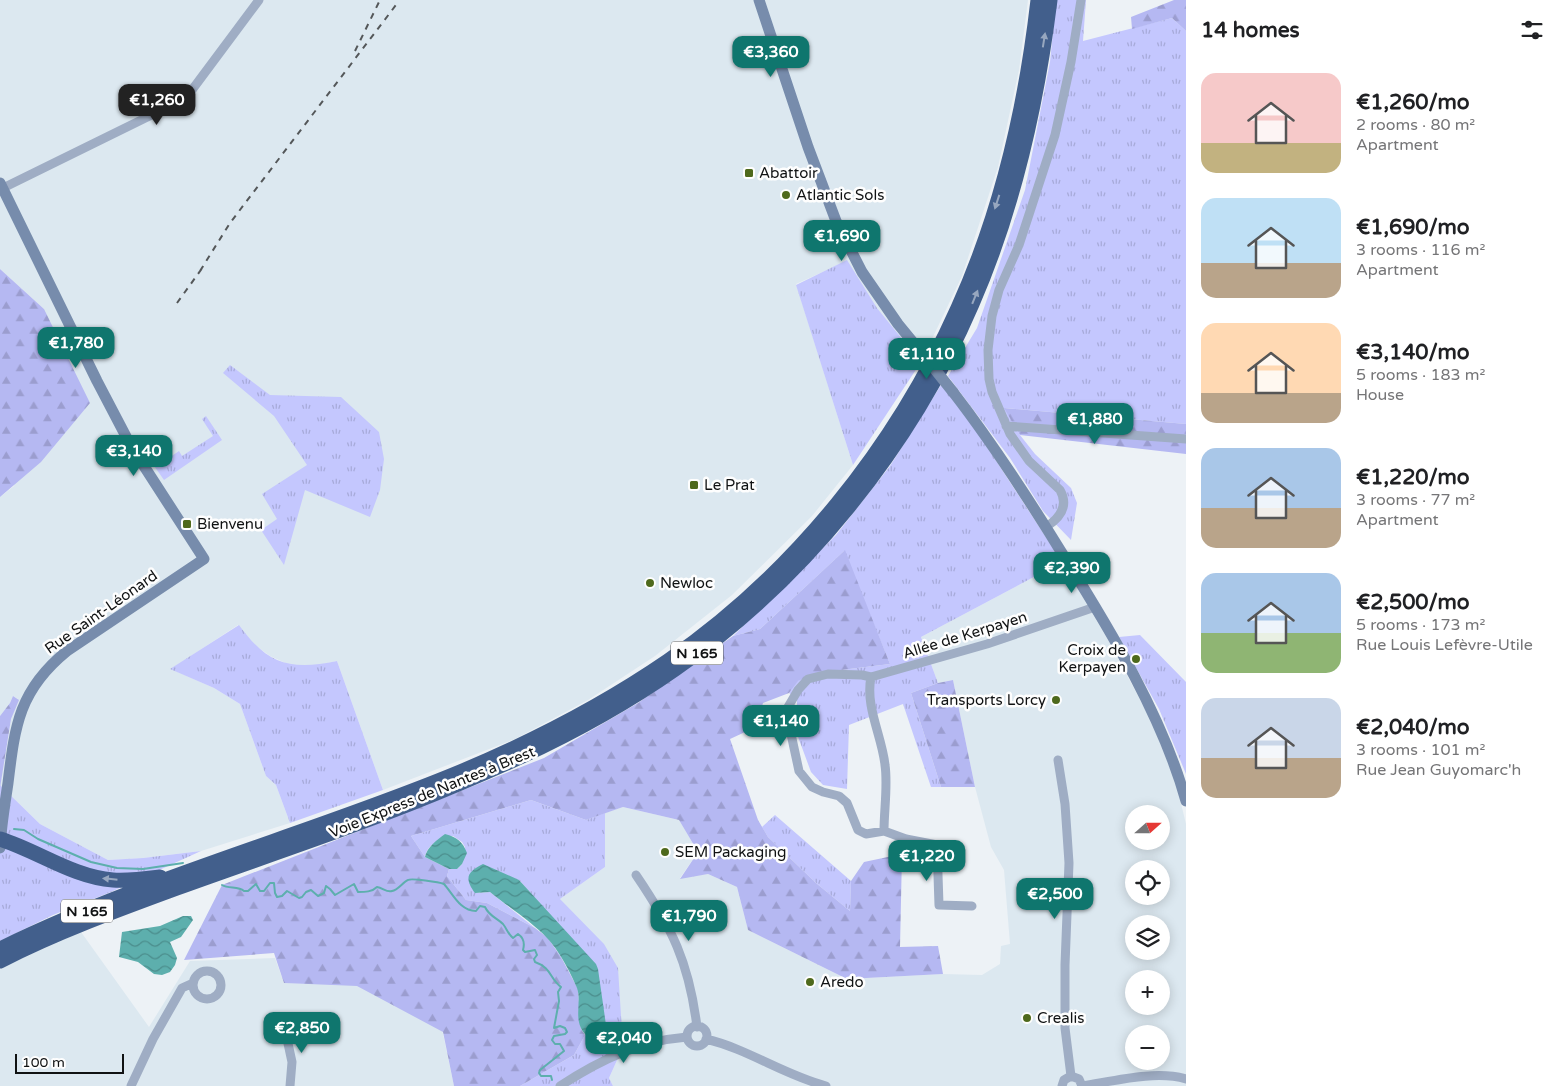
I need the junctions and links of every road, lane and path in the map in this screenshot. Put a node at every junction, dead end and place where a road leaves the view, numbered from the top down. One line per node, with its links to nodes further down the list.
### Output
1 (259, 0): 6 (street)
2 (759, 0): 9 (main road, bridge)
3 (1038, 0): 18 (highway, Voie Express de Nantes à Brest / N 165, one-way to 18)
4 (1050, 0): 21 (highway, Voie Express de Nantes à Brest / N 165, one-way to 4)
5 (1080, 0): 7 (street)
6 (1, 186): 15 (main road, Rue Saint-Léonard)
7 (1006, 426): 8 (street); 9 (street)
8 (1186, 439)
9 (1046, 527): 10 (main road)
10 (1095, 607): 11 (street, Allée de Kerpayen); 13 (main road)
11 (872, 677): 14 (street); 14 (street, Allée de Kerpayen)
12 (1058, 760): 28 (street)
13 (1186, 801)
14 (884, 831): 19 (street)
15 (0, 839): 16 (main road, Rue Saint-Léonard); 18 (highway, one-way to 15)
16 (0, 848)
17 (636, 875): 24 (street)
18 (176, 877): 20 (highway, Voie Express de Nantes à Brest / N 165)
19 (972, 906)
20 (0, 949)
21 (0, 961)
22 (193, 983): 31 (street)
23 (284, 1025): 32 (street)
24 (697, 1027): 25 (street); 26 (street)
25 (687, 1037): 26 (street); 33 (street)
26 (706, 1038): 34 (street)
27 (1186, 1073): 29 (street)
28 (1071, 1076): 35 (street); 36 (street)
29 (1176, 1076): 30 (street); 36 (street)
30 (1186, 1079)
31 (132, 1086)
32 (290, 1086)
33 (560, 1086)
34 (826, 1086)
35 (1062, 1086)
36 (1082, 1086)

